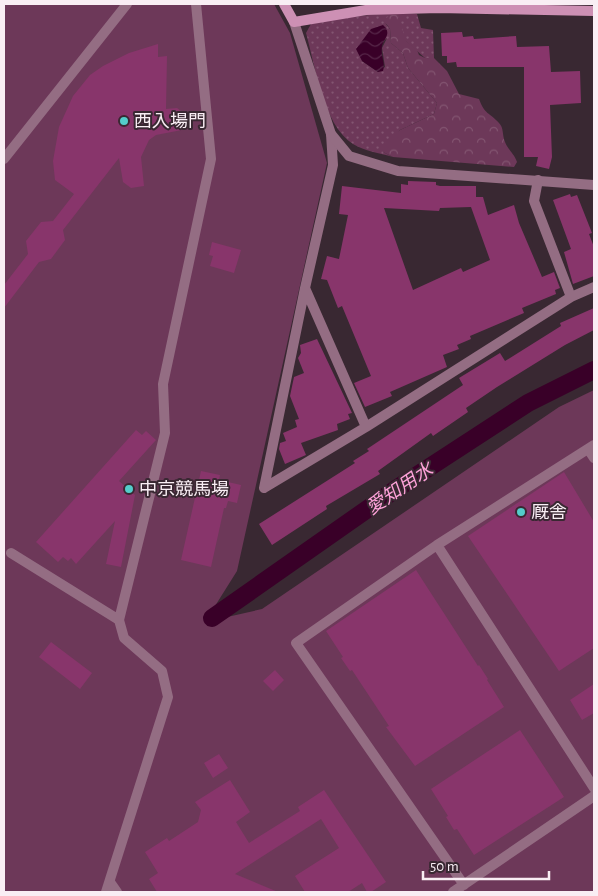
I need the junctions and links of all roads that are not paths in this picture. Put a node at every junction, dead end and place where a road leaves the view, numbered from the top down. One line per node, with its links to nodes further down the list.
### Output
1 (127, 4): 8 (street)
2 (196, 4): 19 (street)
3 (284, 4): 6 (main road)
4 (439, 6): 5 (main road); 6 (main road)
5 (594, 11)
6 (294, 22): 7 (street)
7 (331, 134): 9 (street); 12 (street)
8 (4, 159)
9 (538, 180): 10 (street); 13 (street)
10 (594, 184)
11 (594, 287): 13 (street)
12 (305, 288): 14 (street); 14 (street)
13 (570, 297): 14 (street)
14 (366, 427)
15 (591, 447): 16 (street); 17 (street)
16 (594, 458)
17 (437, 545): 20 (street); 22 (street)
18 (11, 553): 19 (street)
19 (119, 620): 23 (street)
20 (594, 788)
21 (594, 796): 22 (street)
22 (464, 885): 25 (street)
23 (108, 887): 24 (street)
24 (117, 892)
25 (453, 892)

